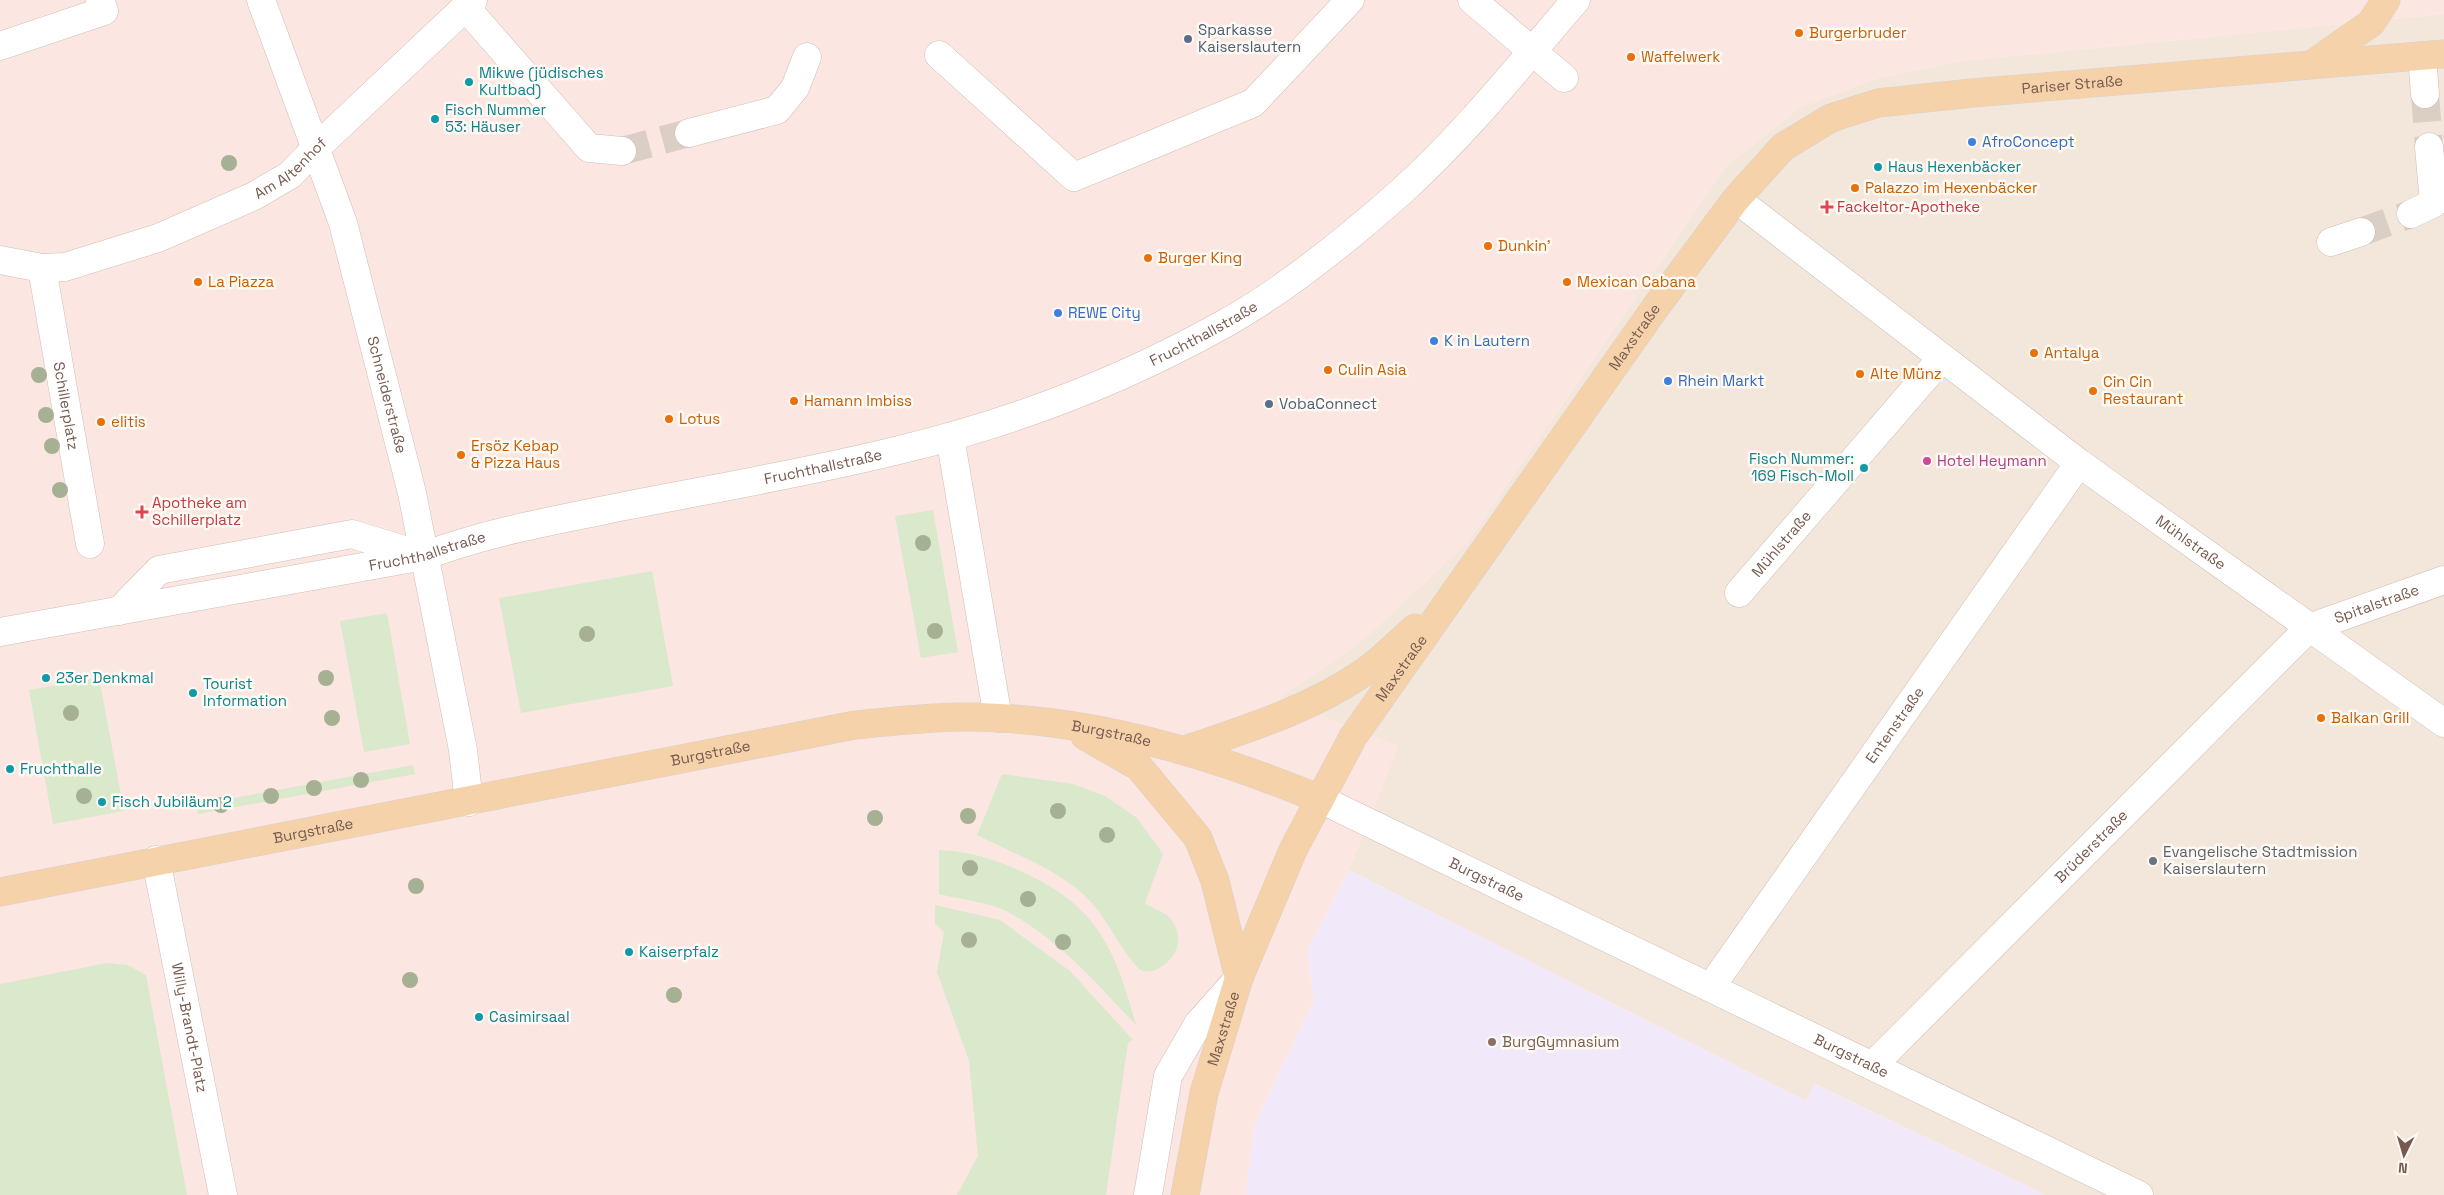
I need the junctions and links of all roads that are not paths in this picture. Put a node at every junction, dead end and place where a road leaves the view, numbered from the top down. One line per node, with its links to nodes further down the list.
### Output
1 (100, 0): 8 (street)
2 (261, 0): 18 (street, Schneiderstraße)
3 (1350, 0): 10 (street)
4 (1472, 0): 9 (street)
5 (1576, 0): 9 (street, Fruchthallstraße)
6 (2386, 0): 13 (main road)
7 (469, 4): 18 (street, Am Altenhof); 19 (street)
8 (0, 46)
9 (1532, 53): 14 (street); 27 (street, Fruchthallstraße)
10 (939, 55)
11 (2433, 55): 13 (main road, Pariser Straße); 15 (street)
12 (807, 57): 16 (street)
13 (2314, 63): 20 (main road, Pariser Straße)
14 (1564, 78)
15 (2425, 94)
16 (689, 133)
17 (2429, 147): 21 (street)
18 (316, 148): 25 (street, Am Altenhof); 30 (street, Schneiderstraße)
19 (622, 152)
20 (1736, 199): 26 (street, Mühlstraße); 33 (main road, Maxstraße)
21 (2411, 214)
22 (2361, 232): 23 (street)
23 (2331, 242)
24 (0, 260): 25 (street)
25 (54, 268): 29 (street, Schillerplatz)
26 (1942, 358): 28 (street, Mühlstraße); 32 (street, Mühlstraße)
27 (950, 437): 30 (street, Fruchthallstraße); 36 (street)
28 (2079, 463): 34 (street, Mühlstraße); 45 (street, Entenstraße)
29 (90, 544)
30 (424, 556): 35 (street, Fruchthallstraße); 41 (street, Schneiderstraße)
31 (2444, 580): 34 (street, Spitalstraße)
32 (1739, 593)
33 (1445, 603): 39 (main road); 40 (main road, Maxstraße)
34 (2309, 628): 37 (street, Mühlstraße); 46 (street, Brüderstraße)
35 (0, 632)
36 (998, 718): 38 (main road, Burgstraße); 41 (main road, Burgstraße)
37 (2444, 723)
38 (1063, 724): 39 (main road, Burgstraße); 44 (main road)
39 (1185, 750): 40 (main road, Burgstraße)
40 (1320, 799): 44 (main road, Maxstraße); 45 (street, Burgstraße)
41 (470, 802): 42 (main road, Burgstraße)
42 (156, 860): 43 (main road, Burgstraße); 48 (street, Willy-Brandt-Platz)
43 (0, 892)
44 (1239, 978): 47 (main road, Maxstraße); 49 (street)
45 (1711, 988): 46 (street, Burgstraße)
46 (1873, 1065): 52 (street, Burgstraße)
47 (1189, 1168): 50 (main road, Maxstraße); 51 (street)
48 (223, 1195)
49 (1148, 1195)
50 (1185, 1195)
51 (1197, 1195)
52 (2139, 1195)

